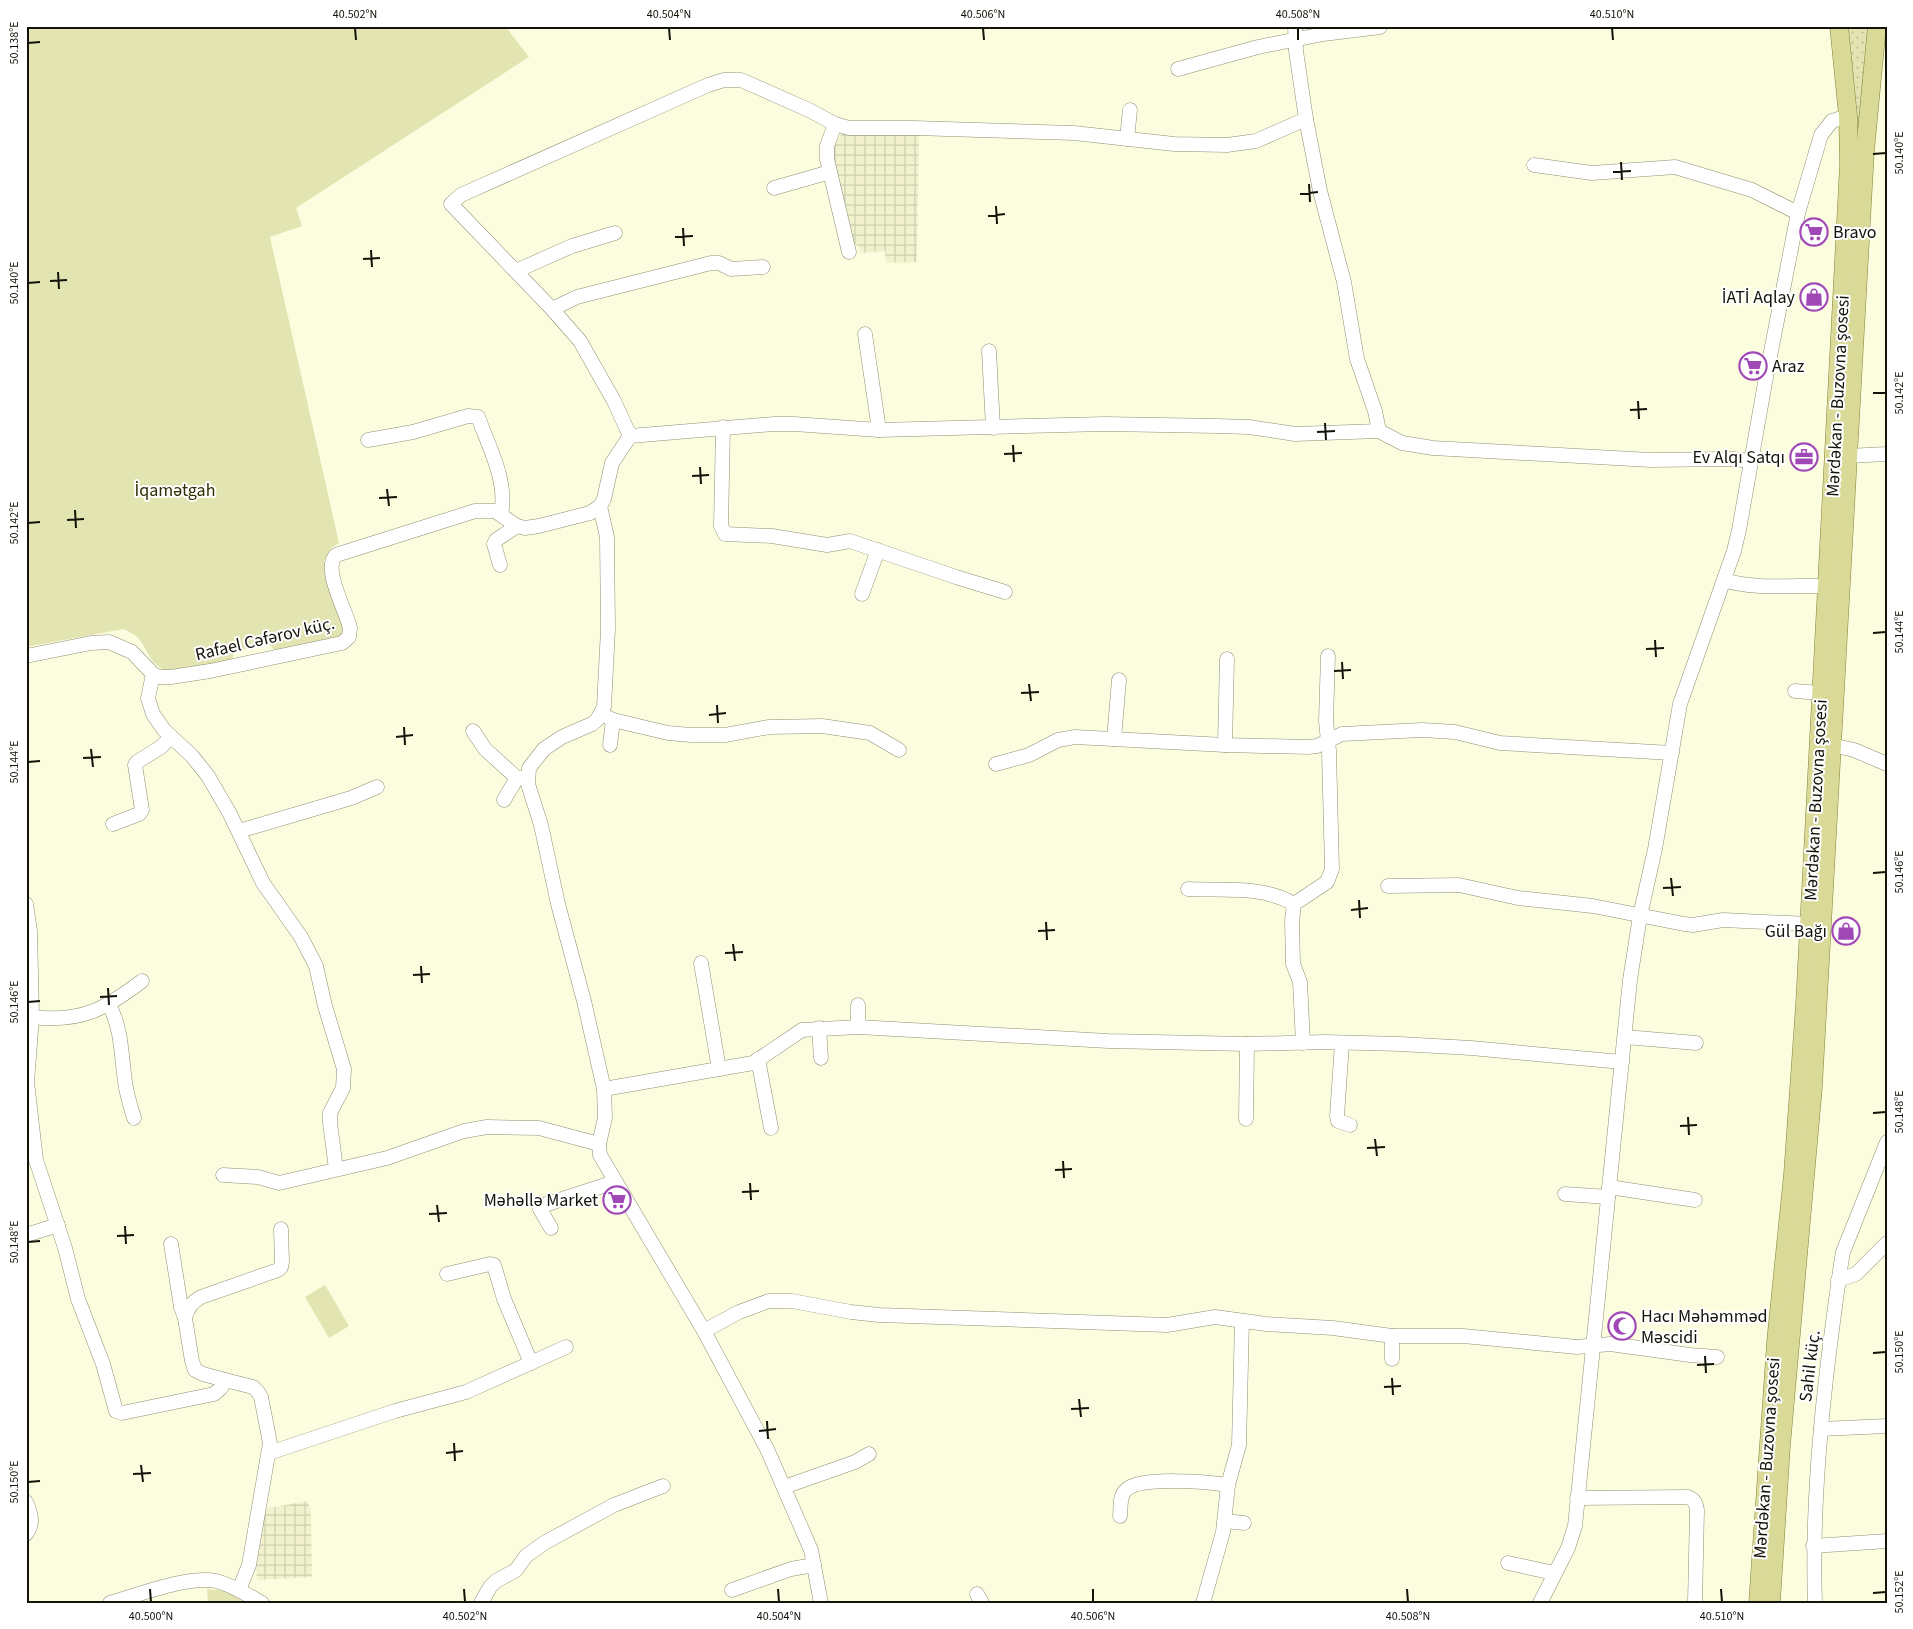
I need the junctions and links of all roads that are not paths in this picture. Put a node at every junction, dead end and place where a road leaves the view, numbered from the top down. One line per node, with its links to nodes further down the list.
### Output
1 (1841, 26): 7 (main road, Mərdəkan - Buzovna şosesi)
2 (1876, 26): 29 (main road, Mərdəkan - Buzovna şosesi)
3 (1380, 27): 4 (street)
4 (1295, 33): 5 (street); 8 (street)
5 (1178, 69)
6 (1130, 110): 10 (street)
7 (1848, 116): 14 (street); 37 (main road, Mərdəkan - Buzovna şosesi)
8 (1306, 119): 10 (street); 25 (street)
9 (835, 124): 10 (street); 12 (street); 18 (street)
10 (1127, 139)
11 (1534, 165): 14 (street)
12 (830, 172): 13 (street); 16 (street)
13 (774, 188)
14 (1798, 213): 30 (street)
15 (616, 233): 18 (street)
16 (849, 252)
17 (763, 267): 19 (street)
18 (516, 271): 19 (street)
19 (552, 309): 26 (street)
20 (865, 334): 24 (street)
21 (989, 350): 23 (street)
22 (723, 427): 24 (street); 26 (street); 34 (street)
23 (993, 428): 24 (street); 25 (street)
24 (879, 430)
25 (1379, 431): 30 (street)
26 (630, 436): 31 (street)
27 (368, 440): 32 (street)
28 (1887, 454): 29 (street)
29 (1847, 456): 54 (main road, Mərdəkan - Buzovna şosesi)
30 (1751, 461): 36 (street)
31 (600, 506): 33 (street); 47 (street)
32 (501, 514): 33 (street, Rafael Cəfərov küç.); 43 (street, Rafael Cəfərov küç.)
33 (517, 526): 35 (street)
34 (878, 550): 38 (street); 39 (street)
35 (500, 564)
36 (1724, 580): 37 (street); 56 (street)
37 (1828, 586): 46 (main road, Mərdəkan - Buzovna şosesi)
38 (1005, 592)
39 (862, 594)
40 (26, 656): 43 (street)
41 (1328, 656): 51 (street)
42 (1227, 659): 53 (street)
43 (153, 674): 49 (street)
44 (1119, 680): 50 (street)
45 (1794, 691): 46 (street)
46 (1821, 694): 69 (main road, Mərdəkan - Buzovna şosesi)
47 (607, 717): 52 (street); 55 (street); 59 (street)
48 (473, 731): 59 (street)
49 (171, 737): 62 (street); 63 (street)
50 (1114, 739): 53 (street); 57 (street)
51 (1328, 742): 53 (street); 56 (street); 67 (street)
52 (610, 745)
53 (1225, 745)
54 (1831, 745): 58 (street); 146 (main road, Mərdəkan - Buzovna şosesi)
55 (899, 750)
56 (1672, 752): 68 (street)
57 (996, 764)
58 (1887, 764)
59 (522, 778): 61 (street); 87 (street)
60 (377, 787): 63 (street)
61 (504, 800)
62 (113, 824)
63 (239, 832): 94 (street)
64 (1388, 886): 68 (street)
65 (1188, 889): 67 (street)
66 (26, 904): 74 (street)
67 (1294, 904): 78 (street)
68 (1640, 916): 69 (street); 77 (street)
69 (1809, 924): 145 (main road, Mərdəkan - Buzovna şosesi)
70 (701, 963): 85 (street)
71 (142, 981): 72 (street)
72 (109, 1005): 74 (street); 88 (street)
73 (858, 1005): 75 (street)
74 (32, 1017): 86 (street)
75 (858, 1027): 76 (street); 81 (street)
76 (819, 1028): 82 (street); 83 (street)
77 (1625, 1037): 80 (street); 84 (street)
78 (1303, 1042): 79 (street); 81 (street)
79 (1342, 1043): 84 (street); 90 (street)
80 (1696, 1043)
81 (1247, 1044): 89 (street)
82 (821, 1058)
83 (758, 1059): 85 (street); 91 (street)
84 (1622, 1062): 97 (street)
85 (719, 1069): 87 (street)
86 (27, 1083): 100 (street)
87 (604, 1089): 93 (street)
88 (134, 1118)
89 (1246, 1119)
90 (1350, 1126)
91 (771, 1128)
92 (1887, 1142): 107 (street, Sahil küç.)
93 (599, 1144): 94 (street); 96 (street)
94 (336, 1169): 95 (street)
95 (223, 1175)
96 (615, 1182): 101 (street); 110 (street)
97 (1609, 1192): 98 (street); 99 (street); 112 (street)
98 (1565, 1194)
99 (1696, 1200)
100 (58, 1225): 103 (street); 117 (street)
101 (552, 1228)
102 (281, 1229): 108 (street)
103 (26, 1235)
104 (1887, 1243): 107 (street)
105 (171, 1244): 108 (street)
106 (447, 1274): 116 (street)
107 (1838, 1280): 119 (street, Sahil küç.)
108 (185, 1318): 117 (street)
109 (1242, 1321): 110 (street); 111 (street); 122 (street)
110 (704, 1330): 124 (street)
111 (1392, 1336): 112 (street); 115 (street)
112 (1593, 1345): 114 (street); 125 (street)
113 (566, 1347): 116 (street)
114 (1718, 1357)
115 (1392, 1359)
116 (531, 1363): 120 (street)
117 (225, 1380): 120 (street)
118 (1887, 1426): 119 (street)
119 (1821, 1429): 132 (street, Sahil küç.)
120 (269, 1453): 136 (street)
121 (869, 1454): 124 (street)
122 (1228, 1485): 127 (street); 128 (street)
123 (663, 1486): 140 (street)
124 (784, 1488): 134 (street)
125 (1578, 1498): 135 (street); 144 (street)
126 (26, 1502): 130 (street)
127 (1120, 1516)
128 (1225, 1521): 129 (street); 142 (street)
129 (1244, 1523)
130 (26, 1534)
131 (1887, 1541): 132 (street)
132 (1814, 1546): 147 (street, Sahil küç.)
133 (1508, 1563): 135 (street)
134 (814, 1565): 137 (street); 141 (street)
135 (1554, 1573): 143 (street)
136 (239, 1590): 138 (street); 139 (street)
137 (732, 1590)
138 (110, 1603)
139 (262, 1603)
140 (482, 1603)
141 (821, 1603)
142 (1203, 1603)
143 (1540, 1603)
144 (1695, 1603)
145 (1758, 1603)
146 (1771, 1603)
147 (1815, 1603)

